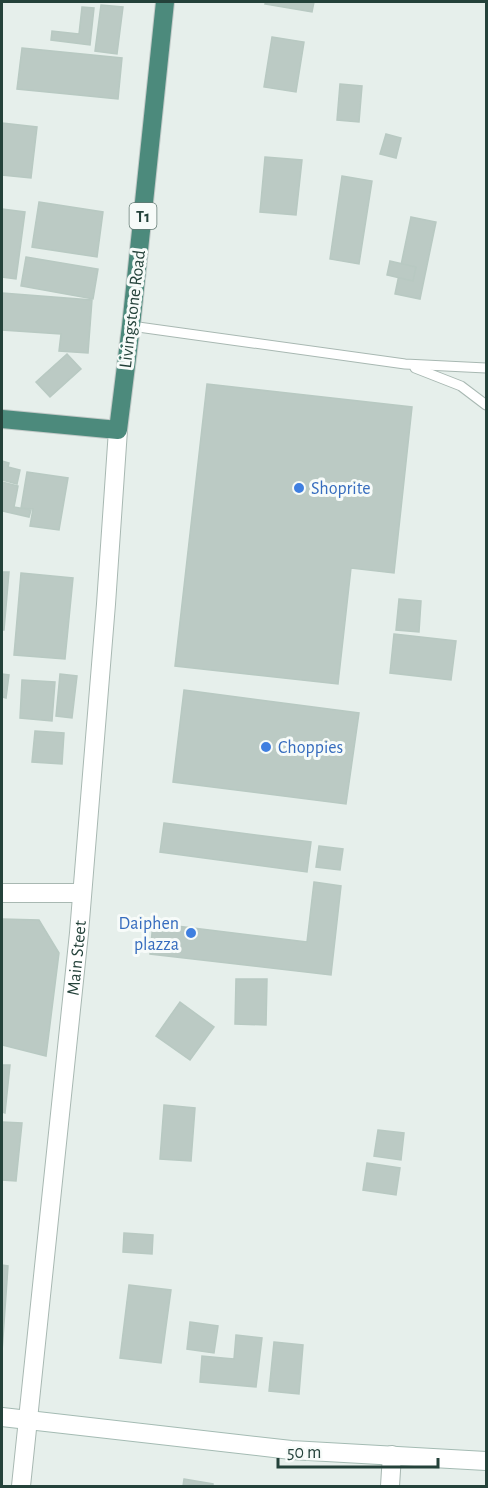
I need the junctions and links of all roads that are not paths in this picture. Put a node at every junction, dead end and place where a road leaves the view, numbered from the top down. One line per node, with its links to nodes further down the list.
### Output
1 (165, 2): 2 (highway, Livingstone Road / T1)
2 (131, 326): 3 (lane); 7 (highway, Livingstone Road / T1)
3 (405, 364): 4 (lane); 5 (lane)
4 (486, 368)
5 (486, 405)
6 (2, 419): 7 (highway)
7 (118, 429): 9 (street, Main Steet)
8 (2, 893): 9 (street)
9 (82, 893): 11 (street, Main Steet)
10 (2, 1417): 11 (street)
11 (27, 1420): 12 (street); 14 (street, Main Steet)
12 (392, 1455): 13 (street); 15 (street)
13 (486, 1461)
14 (21, 1486)
15 (390, 1486)

